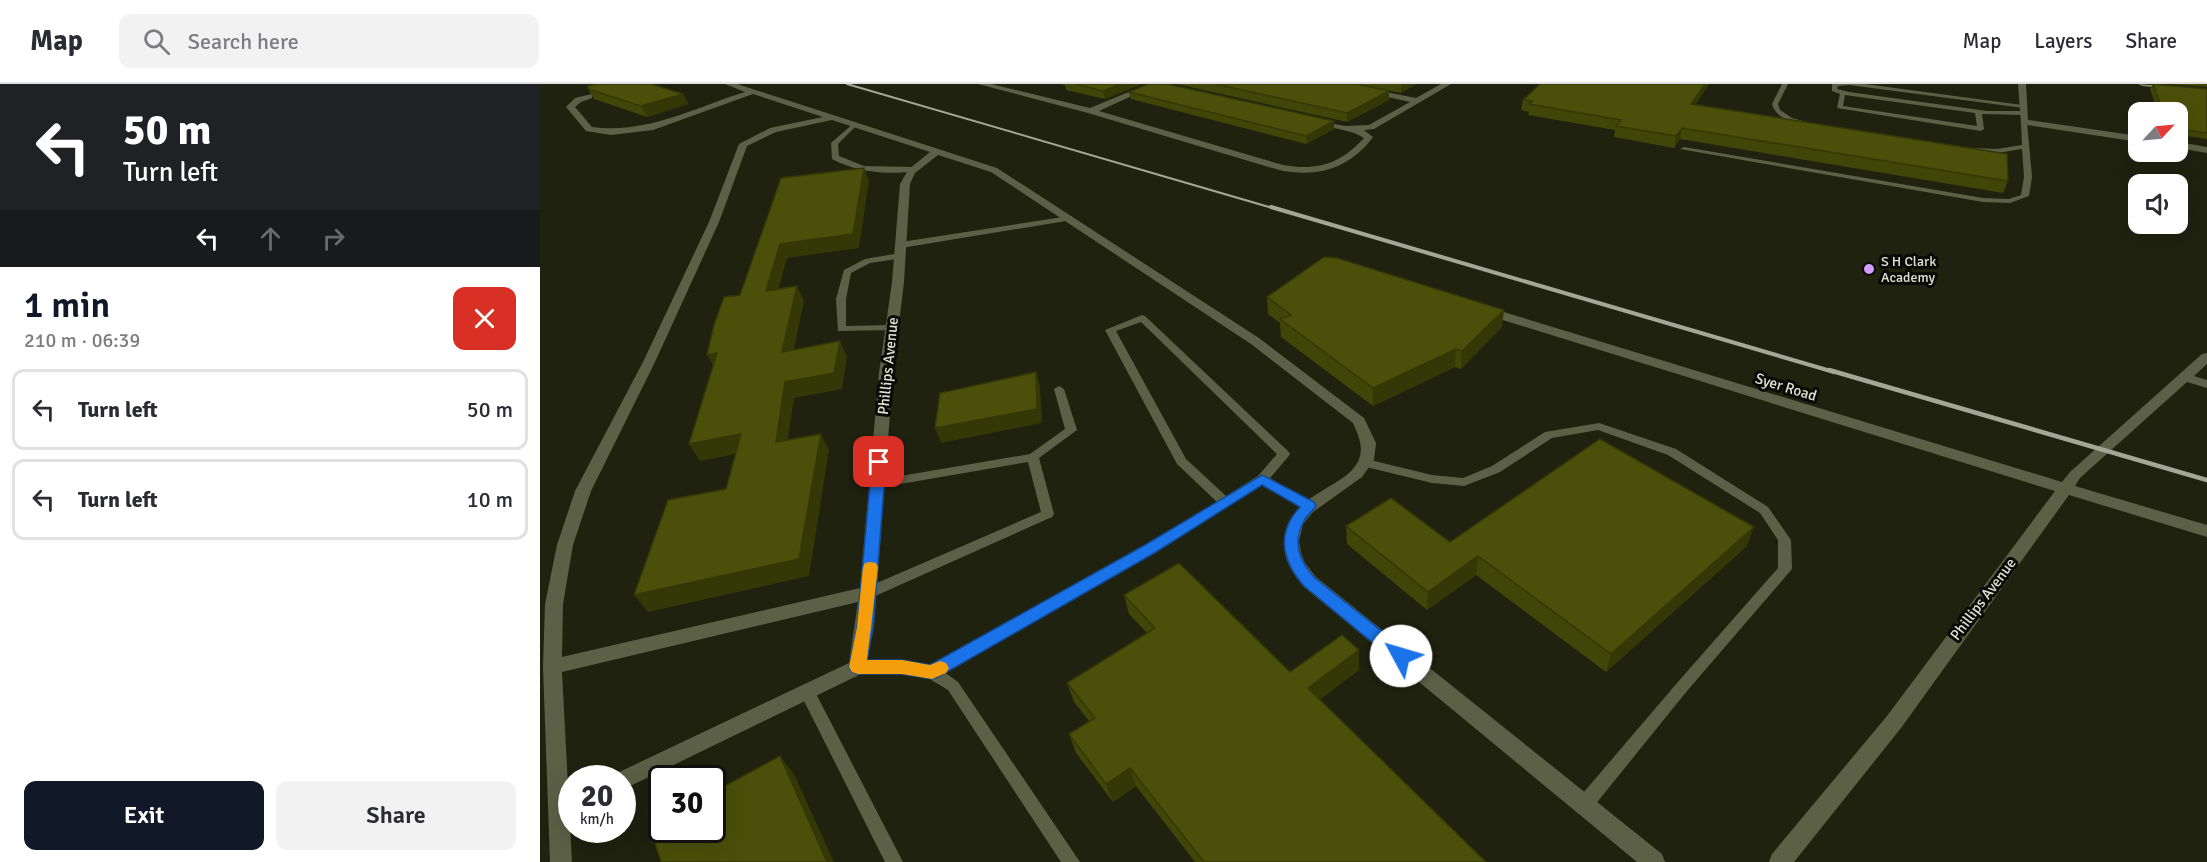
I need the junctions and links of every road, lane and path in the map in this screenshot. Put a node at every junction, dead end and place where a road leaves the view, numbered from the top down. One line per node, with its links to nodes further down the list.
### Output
1 (729, 84): 11 (street)
2 (982, 84): 16 (street)
3 (1334, 84): 15 (street)
4 (1447, 84): 15 (street)
5 (1785, 84): 22 (lane)
6 (1834, 84): 7 (lane); 13 (lane)
7 (1849, 84): 18 (lane)
8 (2022, 84): 18 (street)
9 (2142, 84): 12 (main road)
10 (1158, 85): 16 (street)
11 (753, 92): 14 (street); 19 (street)
12 (2207, 92)
13 (1843, 93): 17 (lane); 17 (lane)
14 (589, 96)
15 (1417, 101): 23 (street)
16 (1091, 111): 23 (street)
17 (1978, 112): 18 (lane)
18 (2024, 114): 24 (street); 25 (lane)
19 (834, 117): 21 (street); 49 (street)
20 (1301, 118): 23 (street)
21 (855, 124): 29 (street); 31 (lane)
22 (1819, 126)
23 (1356, 129)
24 (2128, 137)
25 (2026, 146): 27 (lane); 28 (lane)
26 (2188, 147): 30 (street)
27 (1684, 149)
28 (1969, 149)
29 (938, 150): 31 (street, Phillips Avenue); 32 (street)
30 (2207, 150)
31 (915, 169): 33 (street, Phillips Avenue)
32 (1069, 218): 33 (lane); 41 (street)
33 (901, 251): 35 (street, Phillips Avenue); 35 (lane)
34 (1470, 305): 44 (street, Syer Road)
35 (892, 328): 43 (street, Phillips Avenue)
36 (2207, 357): 37 (street, Phillips Avenue)
37 (2184, 378): 38 (street); 44 (street, Phillips Avenue)
38 (2207, 384)
39 (1059, 389): 40 (lane)
40 (1033, 457): 43 (lane); 48 (lane)
41 (1366, 463): 46 (street); 55 (lane)
42 (1262, 479): 45 (lane); 45 (lane); 46 (lane)
43 (877, 484): 48 (street, Phillips Avenue)
44 (2065, 488): 47 (street, Syer Road); 61 (street, Phillips Avenue)
45 (1226, 503): 51 (lane)
46 (1309, 506): 55 (street)
47 (2207, 531)
48 (868, 593): 49 (street); 50 (street, Phillips Avenue)
49 (552, 667): 53 (street)
50 (858, 667): 51 (lane); 52 (street)
51 (932, 672): 59 (lane)
52 (807, 692): 54 (street); 58 (lane)
53 (561, 765)
54 (636, 774)
55 (1584, 805): 60 (street)
56 (562, 843): 57 (street)
57 (561, 862)
58 (894, 862)
59 (1071, 862)
60 (1654, 862)
61 (1780, 862)

